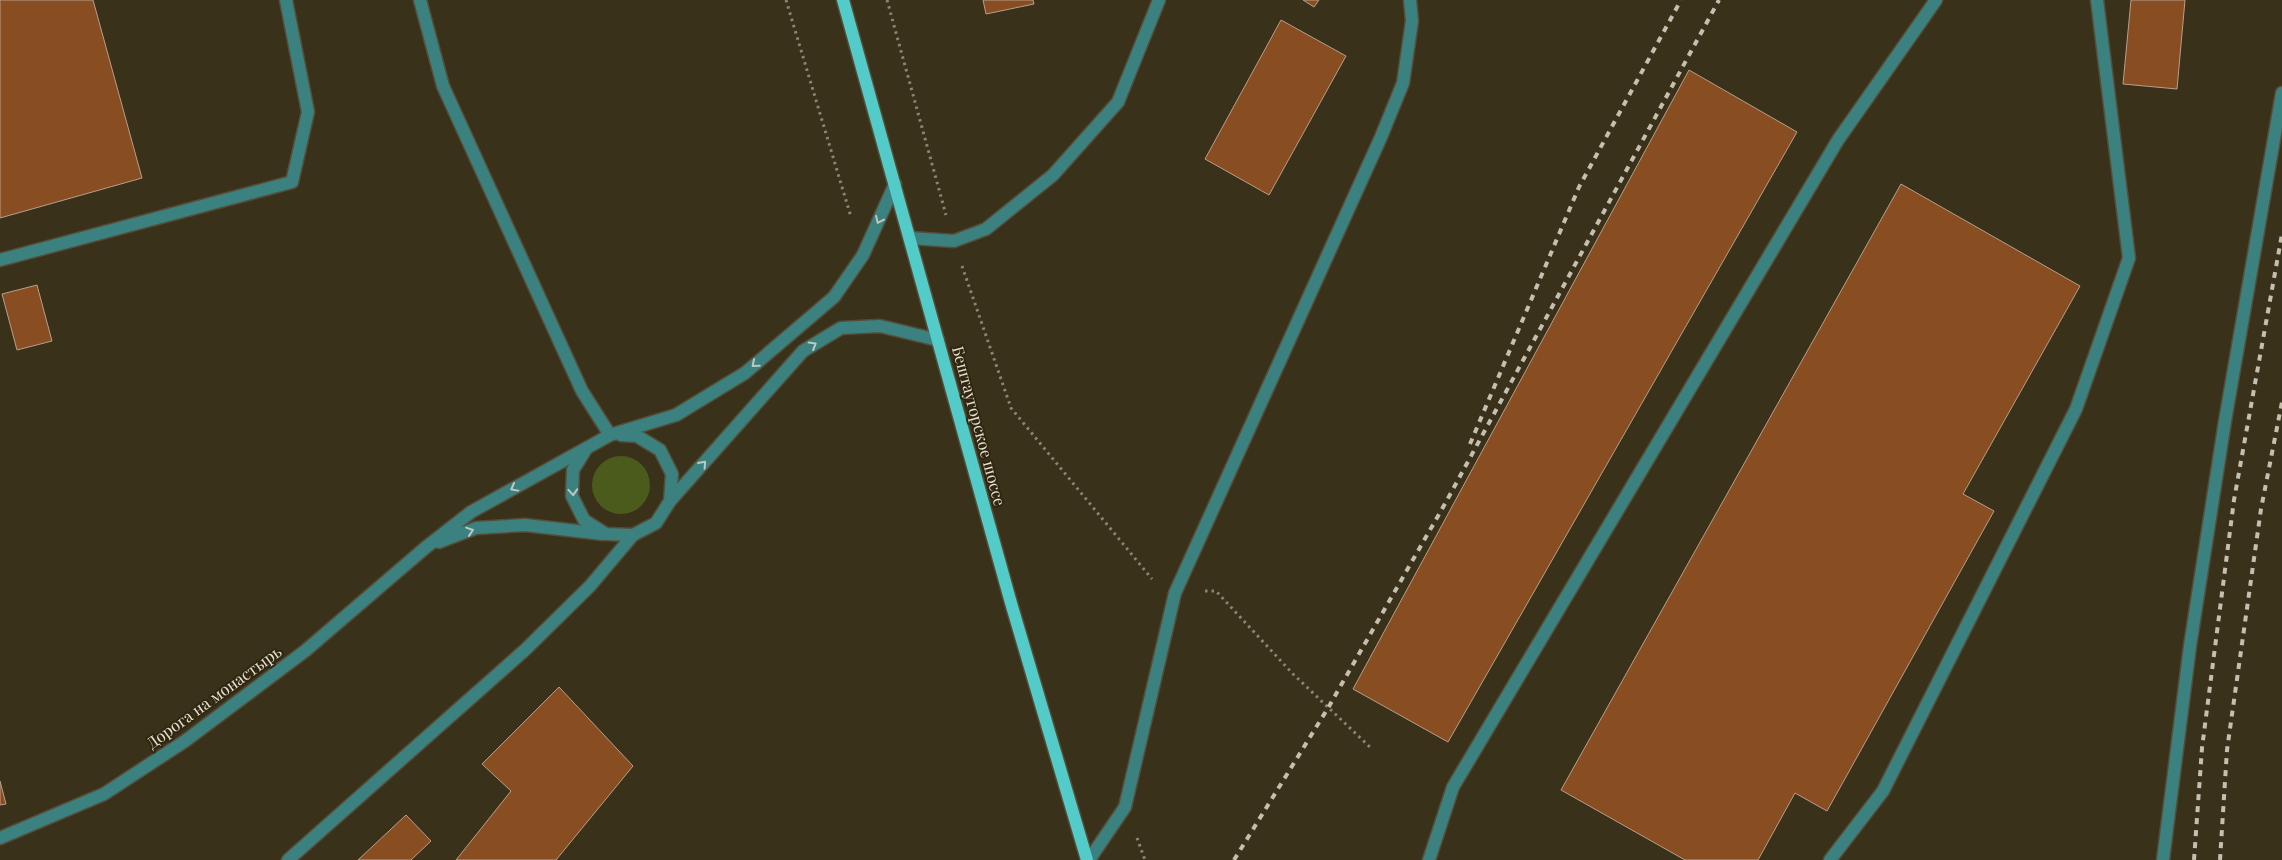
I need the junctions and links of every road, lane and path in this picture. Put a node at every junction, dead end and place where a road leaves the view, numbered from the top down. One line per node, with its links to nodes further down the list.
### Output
1 (286, 0): 15 (street)
2 (420, 0): 17 (street)
3 (786, 0): 14 (path)
4 (843, 0): 11 (main road, Бештаугорское шоссе)
5 (887, 0): 13 (path)
6 (1159, 0): 13 (street)
7 (1410, 0): 23 (street)
8 (1936, 0): 28 (street)
9 (2097, 0): 29 (street)
10 (2282, 93): 30 (street)
11 (895, 184): 12 (main road, Бештаугорское шоссе); 14 (street, one-way to 14)
12 (910, 238): 13 (street); 16 (main road, Бештаугорское шоссе)
13 (954, 241): 23 (path)
14 (862, 255): 17 (street, one-way to 17)
15 (0, 260)
16 (938, 340): 19 (street, one-way to 16); 27 (main road, Бештаугорское шоссе)
17 (610, 435): 18 (street); 19 (street)
18 (587, 447): 20 (street, one-way to 20); 22 (street, Дорога на монастырь, one-way to 22)
19 (670, 500): 21 (street)
20 (606, 534): 21 (street); 22 (street, one-way to 20)
21 (633, 536): 26 (street)
22 (425, 548): 25 (street, Дорога на монастырь)
23 (1174, 598): 24 (path); 27 (street)
24 (1371, 748)
25 (0, 838)
26 (288, 860)
27 (1088, 860)
28 (1429, 860)
29 (1830, 860)
30 (2163, 860)

